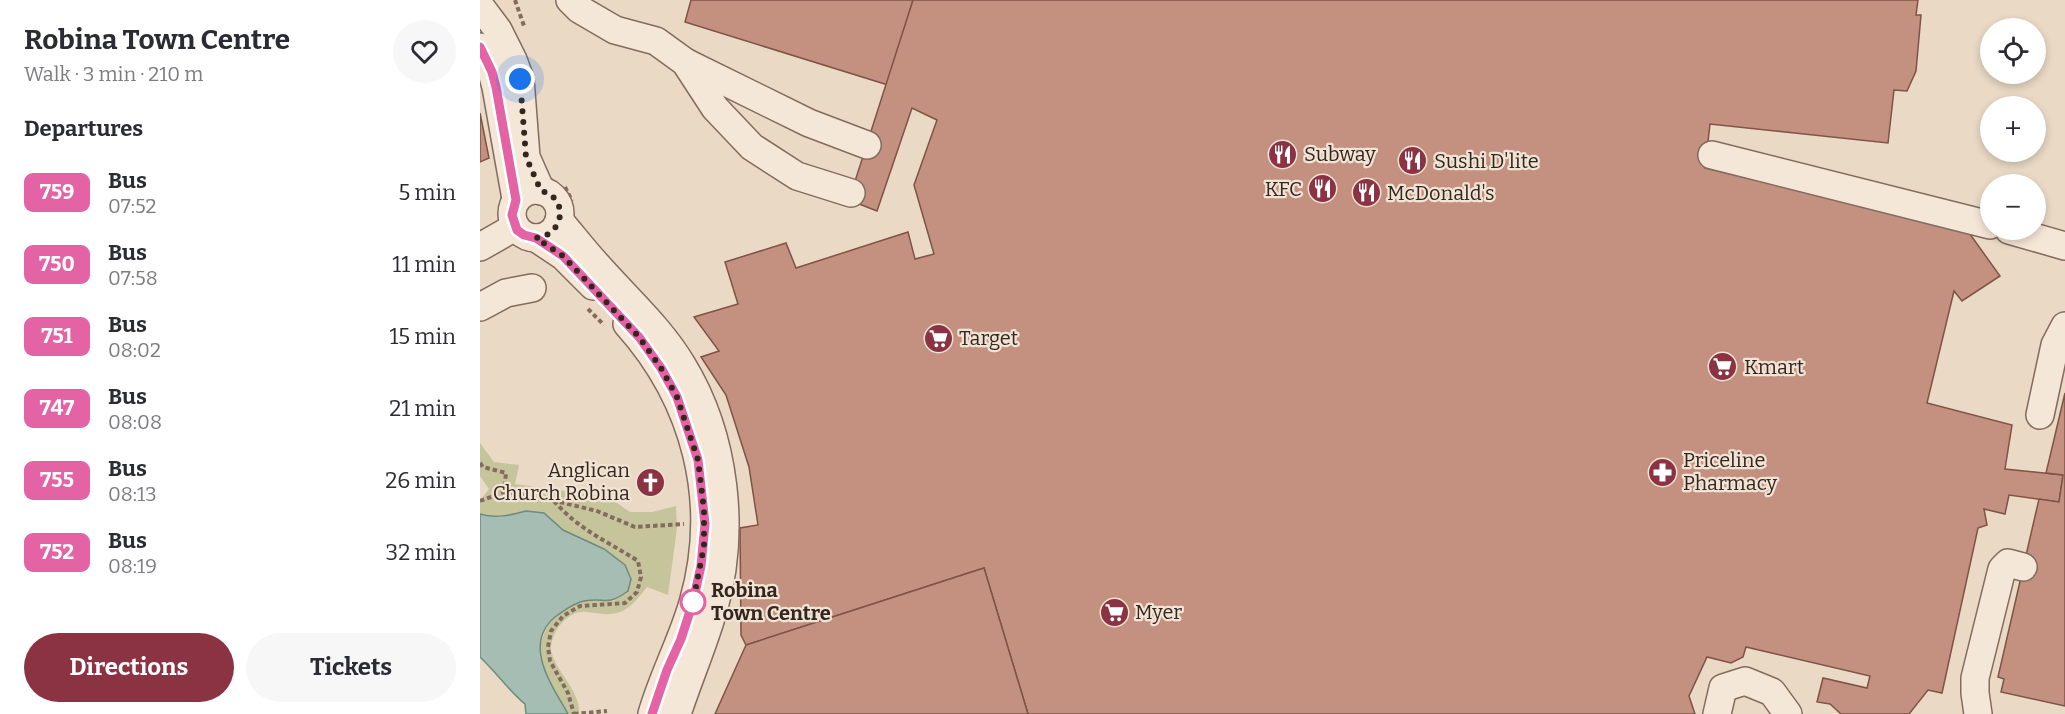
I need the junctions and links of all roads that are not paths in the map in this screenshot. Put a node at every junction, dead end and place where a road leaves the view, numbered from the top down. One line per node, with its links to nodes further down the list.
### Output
1 (499, 0): 7 (street)
2 (570, 0): 5 (street)
3 (585, 0): 5 (street)
4 (480, 6): 7 (street)
5 (615, 30): 8 (street)
6 (480, 47): 12 (street)
7 (513, 60): 12 (street)
8 (685, 62): 9 (street); 11 (street)
9 (867, 145)
10 (1713, 154): 14 (street)
11 (851, 193)
12 (528, 195): 13 (street); 15 (street)
13 (559, 220): 15 (street); 25 (street)
14 (1980, 222)
15 (526, 232): 18 (street); 24 (street)
16 (2044, 240): 17 (street)
17 (2065, 246)
18 (480, 248)
19 (532, 288): 20 (street)
20 (480, 307)
21 (2065, 326): 22 (street)
22 (2040, 415)
23 (2024, 567): 28 (street)
24 (652, 714)
25 (677, 714)
26 (1717, 714): 27 (street)
27 (1788, 714)
28 (1978, 714)

